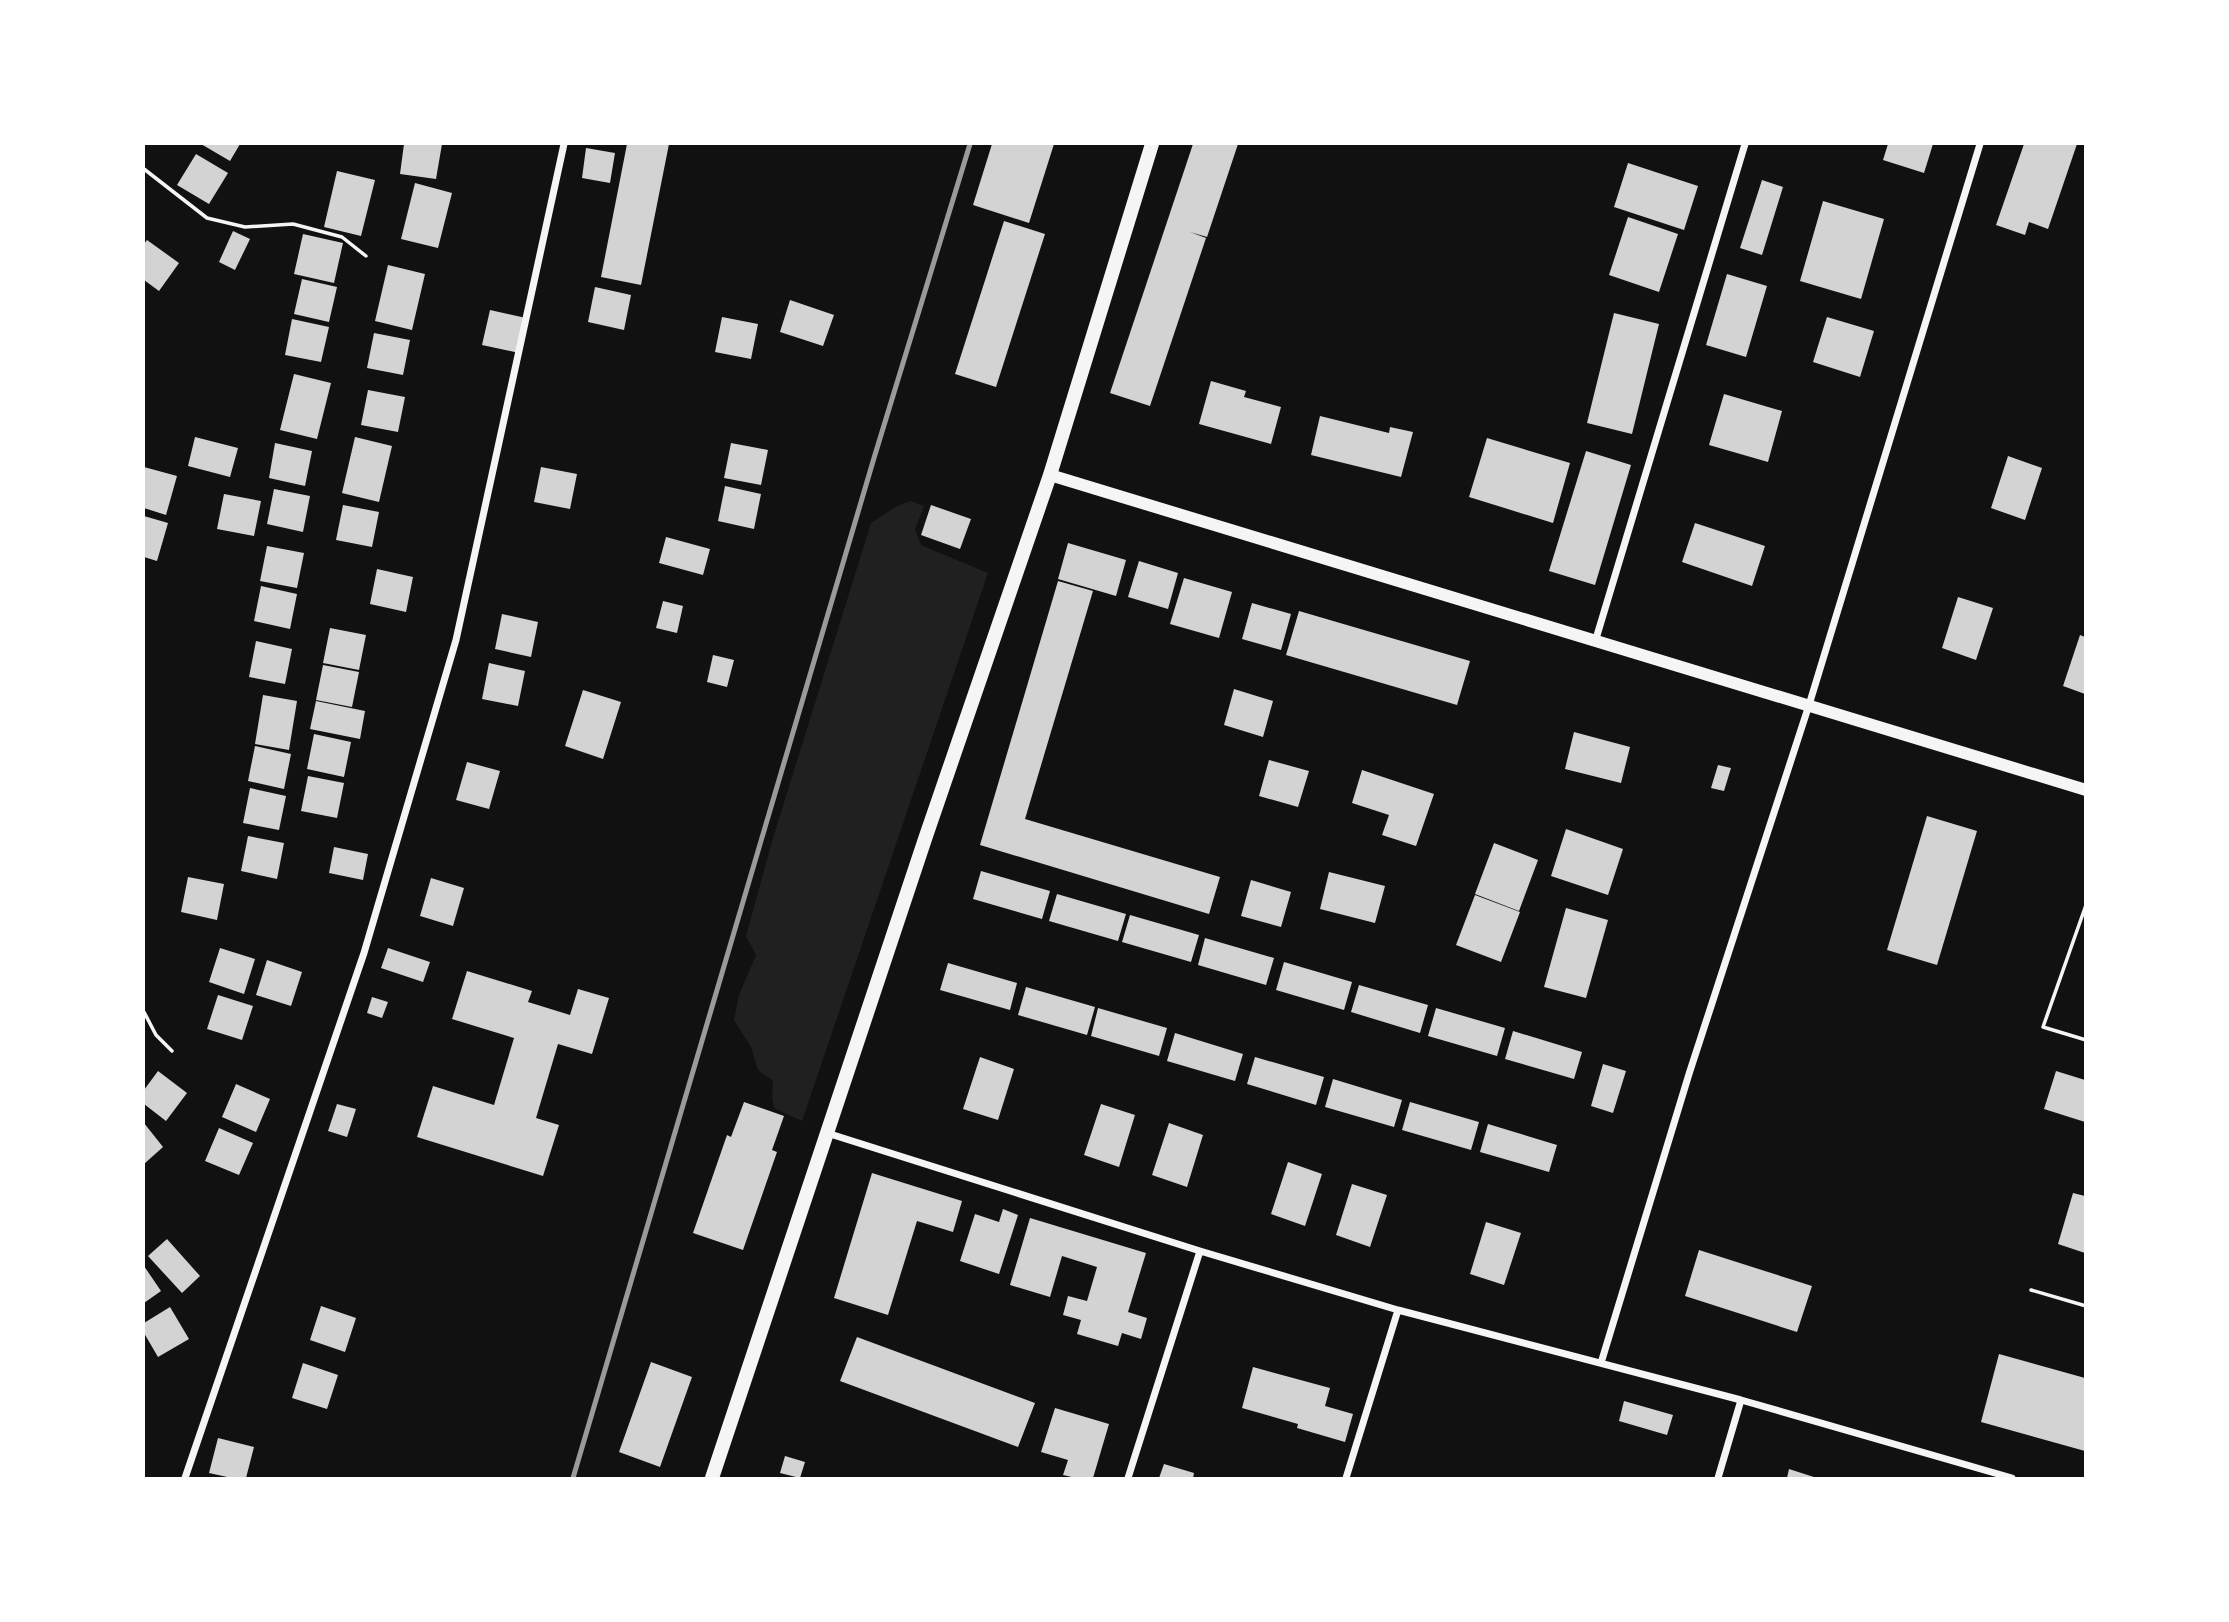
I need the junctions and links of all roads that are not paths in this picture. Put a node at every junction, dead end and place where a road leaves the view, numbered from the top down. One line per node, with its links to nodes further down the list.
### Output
1 (564, 144): 14 (street)
2 (1152, 144): 5 (main road)
3 (1745, 144): 6 (street)
4 (1980, 144): 7 (street)
5 (1050, 475): 6 (street); 9 (main road)
6 (1595, 642): 7 (street)
7 (1809, 705): 8 (street); 12 (street)
8 (2085, 790)
9 (827, 1133): 10 (street); 15 (main road)
10 (1200, 1251): 11 (street); 16 (street)
11 (1398, 1310): 12 (street); 17 (street)
12 (1601, 1363): 13 (street)
13 (1741, 1400): 18 (street); 19 (street)
14 (185, 1479)
15 (712, 1479)
16 (1128, 1479)
17 (1346, 1479)
18 (1718, 1479)
19 (2012, 1479)

